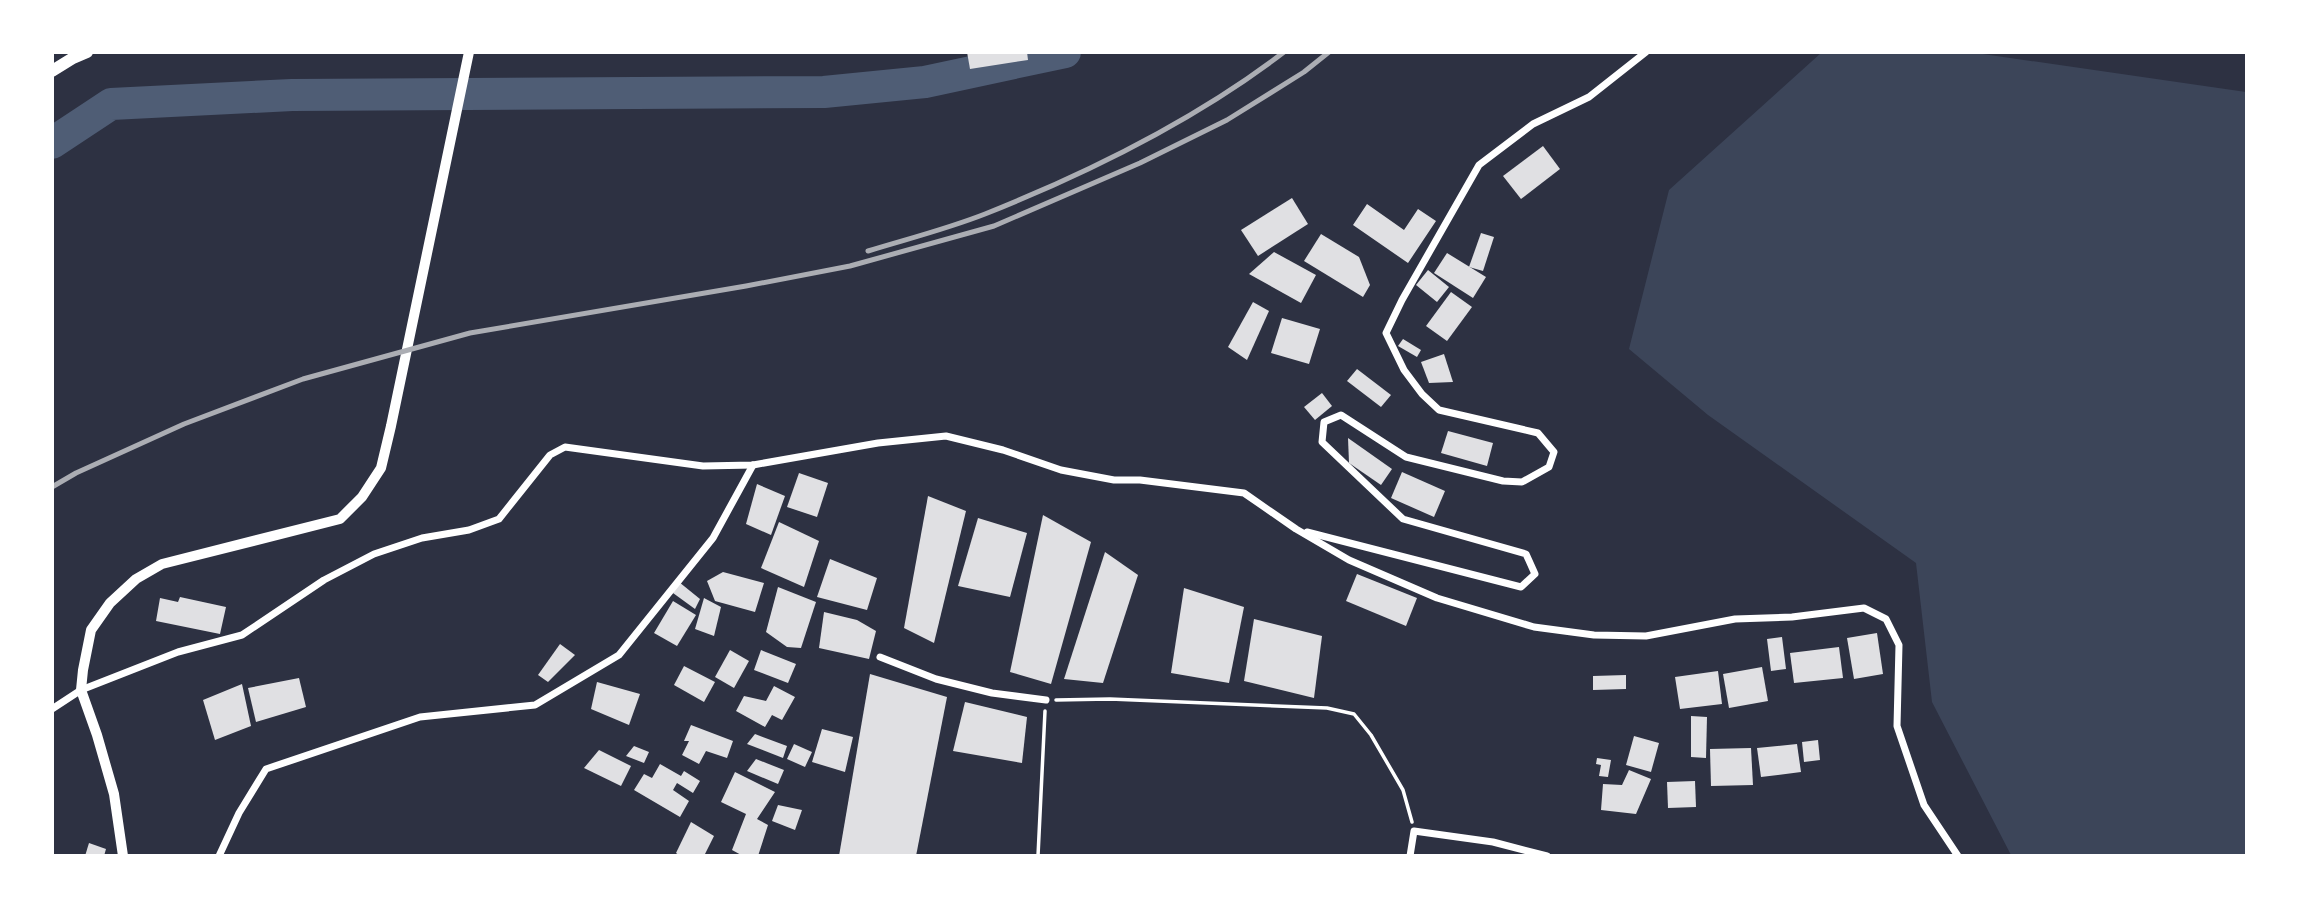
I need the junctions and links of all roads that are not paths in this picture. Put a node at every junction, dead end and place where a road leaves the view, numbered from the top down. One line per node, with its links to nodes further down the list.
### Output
1 (87, 52): 4 (main road)
2 (1646, 52): 6 (street)
3 (469, 54): 8 (street)
4 (52, 71)
5 (753, 465): 6 (street); 8 (street); 12 (street)
6 (1296, 529): 15 (street)
7 (880, 657): 9 (street)
8 (81, 690): 10 (street); 11 (street)
9 (1045, 700)
10 (52, 709)
11 (123, 856)
12 (219, 856)
13 (1410, 856): 14 (street)
14 (1547, 856)
15 (1958, 856)

